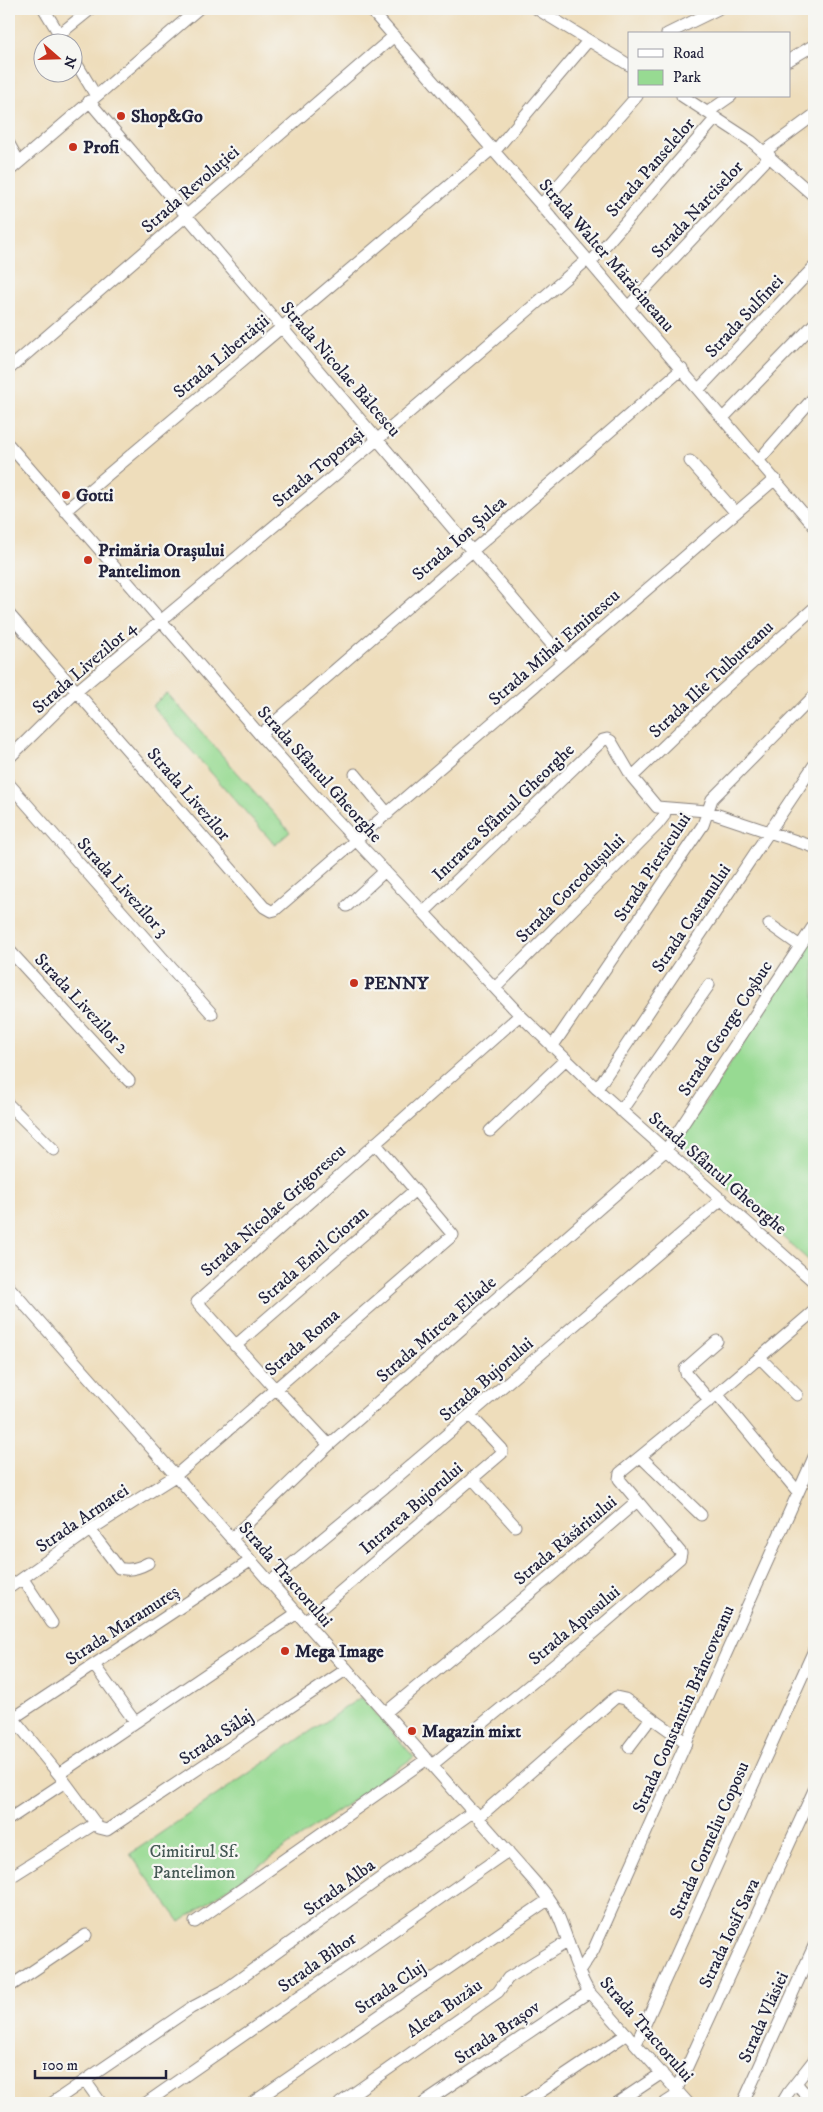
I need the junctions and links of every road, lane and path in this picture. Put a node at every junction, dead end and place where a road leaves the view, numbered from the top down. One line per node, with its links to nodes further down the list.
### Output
1 (44, 9): 7 (street)
2 (92, 9): 8 (street)
3 (198, 9): 18 (street)
4 (370, 9): 10 (street, Strada Walter Mărăcineanu)
5 (718, 9): 9 (street)
6 (545, 10): 11 (street)
7 (58, 32)
8 (68, 32)
9 (671, 32)
10 (394, 36): 25 (street, Strada Walter Mărăcineanu); 31 (street, Strada Revoluției)
11 (588, 41): 14 (street); 25 (street, Strada Libertății)
12 (814, 45): 15 (street)
13 (628, 53): 14 (street)
14 (618, 58): 16 (street)
15 (790, 59)
16 (628, 64)
17 (82, 77): 18 (street, Strada Nicolae Bălcescu)
18 (92, 98): 27 (street); 31 (street, Strada Nicolae Bălcescu)
19 (635, 98): 30 (street)
20 (685, 98): 23 (street)
21 (729, 98): 23 (street, Strada Panselelor)
22 (814, 114): 26 (street, Strada Narciselor)
23 (712, 115): 26 (street); 32 (street, Strada Panselelor)
24 (9, 144): 27 (street)
25 (493, 150): 30 (street, Strada Walter Mărăcineanu); 36 (street, Strada Libertății)
26 (767, 154): 29 (street); 34 (street, Strada Narciselor)
27 (18, 162): 28 (street)
28 (9, 171)
29 (814, 196)
30 (541, 205): 32 (street, Strada Walter Mărăcineanu)
31 (186, 215): 36 (street, Strada Nicolae Bălcescu); 37 (street, Strada Revoluției)
32 (588, 261): 34 (street, Strada Walter Mărăcineanu); 42 (street, Strada Toporași)
33 (814, 266): 39 (street, Strada Sulfinei)
34 (628, 307): 38 (street, Strada Walter Mărăcineanu)
35 (814, 324): 41 (street)
36 (282, 327): 42 (street, Strada Nicolae Bălcescu); 47 (street, Strada Libertății)
37 (9, 368)
38 (682, 370): 39 (street, Strada Walter Mărăcineanu); 50 (street, Strada Ion Șulea)
39 (698, 389): 41 (street, Strada Walter Mărăcineanu)
40 (814, 397): 44 (street)
41 (724, 418): 44 (street, Strada Walter Mărăcineanu)
42 (378, 440): 50 (street, Strada Nicolae Bălcescu); 53 (street, Strada Toporași)
43 (9, 445): 47 (street, Strada Sfântul Gheorghe)
44 (759, 460): 46 (street, Strada Walter Mărăcineanu)
45 (690, 461): 48 (street)
46 (775, 479): 48 (street, Strada Mihai Eminescu); 49 (street, Strada Walter Mărăcineanu)
47 (65, 511): 53 (street, Strada Sfântul Gheorghe)
48 (736, 513): 54 (street, Strada Mihai Eminescu)
49 (814, 526)
50 (472, 550): 54 (street, Strada Nicolae Bălcescu); 57 (street, Strada Ion Șulea)
51 (814, 608): 61 (street, Strada Ilie Tulbureanu)
52 (9, 614): 55 (street, Strada Livezilor)
53 (162, 622): 55 (street, Strada Livezilor 4); 57 (street, Strada Sfântul Gheorghe)
54 (565, 660): 65 (street, Strada Mihai Eminescu)
55 (77, 692): 58 (street, Strada Livezilor 4); 67 (street, Strada Livezilor)
56 (814, 696): 64 (street, Strada Piersicului)
57 (260, 735): 67 (street, Strada Sfântul Gheorghe)
58 (9, 758)
59 (814, 765): 66 (street, Strada Castanului)
60 (355, 774): 65 (street)
61 (632, 777): 63 (street); 71 (street, Intrarea Sfântul Gheorghe)
62 (9, 784): 78 (street, Strada Livezilor 3)
63 (666, 809): 64 (street); 77 (street, Strada Corcodușului)
64 (706, 811): 66 (street); 80 (street, Strada Piersicului)
65 (388, 814): 67 (street, Strada Mihai Eminescu)
66 (769, 833): 68 (street); 83 (street, Strada Castanului)
67 (357, 842): 69 (street, Strada Sfântul Gheorghe)
68 (814, 847)
69 (385, 871): 70 (street); 71 (street, Strada Sfântul Gheorghe)
70 (347, 906)
71 (424, 912): 77 (street, Strada Sfântul Gheorghe)
72 (769, 924): 74 (street)
73 (814, 925): 74 (street, Strada George Coșbuc)
74 (800, 946): 89 (street, Strada George Coșbuc)
75 (9, 950): 82 (street, Strada Livezilor 2)
76 (709, 985): 85 (street, Strada Sfântul Gheorghe)
77 (495, 988): 79 (street, Strada Sfântul Gheorghe)
78 (212, 1014)
79 (520, 1015): 80 (street, Strada Sfântul Gheorghe); 87 (street, Strada Nicolae Grigorescu)
80 (552, 1047): 81 (street, Strada Sfântul Gheorghe)
81 (565, 1060): 83 (street, Strada Sfântul Gheorghe); 86 (street)
82 (129, 1080)
83 (597, 1089): 85 (street, Strada Sfântul Gheorghe)
84 (9, 1105): 88 (street)
85 (621, 1111): 89 (street, Strada Sfântul Gheorghe)
86 (490, 1131)
87 (375, 1143): 90 (street); 96 (street, Strada Nicolae Grigorescu)
88 (54, 1150)
89 (666, 1150): 91 (street, Strada Sfântul Gheorghe); 102 (street, Strada Mircea Eliade)
90 (415, 1190): 96 (street, Strada Emil Cioran); 98 (street, Strada Roma)
91 (722, 1199): 92 (street, Strada Sfântul Gheorghe); 101 (street, Strada Bujorului)
92 (814, 1282)
93 (9, 1286): 105 (street, Strada Tractorului)
94 (814, 1311): 97 (street, Strada Răsăritului)
95 (717, 1341): 100 (street)
96 (235, 1346): 98 (street, Strada Nicolae Grigorescu)
97 (760, 1358): 99 (street); 100 (street, Strada Răsăritului)
98 (274, 1389): 102 (street, Strada Nicolae Grigorescu); 105 (street, Strada Roma)
99 (797, 1395)
100 (714, 1398): 103 (street, Strada Răsăritului); 107 (street)
101 (470, 1415): 106 (street, Intrarea Bujorului); 116 (street, Strada Bujorului)
102 (329, 1445): 112 (street, Strada Mircea Eliade)
103 (641, 1457): 108 (street, Strada Răsăritului); 109 (street)
104 (814, 1457): 107 (street, Strada Constantin Brâncoveanu)
105 (175, 1476): 111 (street, Strada Armatei); 112 (street, Strada Tractorului)
106 (472, 1478): 110 (street); 118 (street, Intrarea Bujorului)
107 (798, 1492): 127 (street, Strada Constantin Brâncoveanu)
108 (637, 1501): 123 (street, Strada Răsăritului); 129 (street, Strada Apusului)
109 (701, 1515)
110 (515, 1526)
111 (90, 1530): 114 (street); 115 (street, Strada Armatei)
112 (231, 1539): 113 (street, Strada Tractorului)
113 (250, 1561): 116 (street, Strada Tractorului); 121 (street, Strada Maramureș)
114 (148, 1563)
115 (23, 1579): 117 (street, Strada Armatei); 119 (street)
116 (270, 1582): 118 (street, Strada Tractorului)
117 (9, 1588)
118 (301, 1618): 122 (street, Strada Tractorului); 126 (street, Intrarea Bujorului)
119 (52, 1623)
120 (814, 1650): 146 (street, Strada Corneliu Coposu)
121 (94, 1665): 124 (street, Strada Maramureș); 126 (street)
122 (346, 1669): 123 (street, Strada Tractorului); 134 (street, Strada Sălaj)
123 (385, 1713): 129 (street, Strada Tractorului)
124 (10, 1718): 130 (street)
125 (651, 1718): 127 (street, Strada Alba); 128 (street); 132 (street, Strada Alba)
126 (136, 1722): 130 (street, Intrarea Bujorului)
127 (687, 1743): 142 (street, Strada Constantin Brâncoveanu)
128 (629, 1747)
129 (429, 1762): 132 (street, Strada Tractorului); 138 (street, Strada Apusului)
130 (62, 1778): 133 (street, Intrarea Bujorului); 134 (street)
131 (814, 1790): 151 (street, Strada Iosif Sava)
132 (476, 1814): 135 (street, Strada Tractorului); 149 (street, Strada Alba)
133 (9, 1820)
134 (100, 1827): 136 (street, Strada Sălaj)
135 (508, 1851): 137 (street, Strada Tractorului); 155 (street, Strada Bihor)
136 (9, 1878)
137 (548, 1900): 140 (street, Strada Tractorului); 156 (street, Strada Cluj)
138 (195, 1922)
139 (86, 1936): 143 (street)
140 (567, 1942): 142 (street, Strada Tractorului); 157 (street, Aleea Buzău)
141 (814, 1946): 163 (street, Strada Vlăsiei)
142 (579, 1972): 144 (street, Strada Tractorului)
143 (9, 1986)
144 (589, 1992): 145 (street, Strada Tractorului); 158 (street, Strada Brașov)
145 (627, 2034): 146 (street, Strada Tractorului); 159 (street)
146 (636, 2044): 148 (street, Strada Tractorului)
147 (814, 2060): 150 (street)
148 (662, 2073): 151 (street, Strada Tractorului); 152 (street)
149 (86, 2082): 153 (street); 154 (street)
150 (796, 2083): 164 (street); 165 (street)
151 (678, 2092): 161 (street); 162 (street, Strada Tractorului)
152 (634, 2099): 160 (street)
153 (52, 2103)
154 (102, 2103)
155 (146, 2103)
156 (252, 2103)
157 (340, 2103)
158 (424, 2103)
159 (524, 2103)
160 (617, 2103)
161 (665, 2103)
162 (688, 2103)
163 (743, 2103)
164 (782, 2103)
165 (811, 2103)

